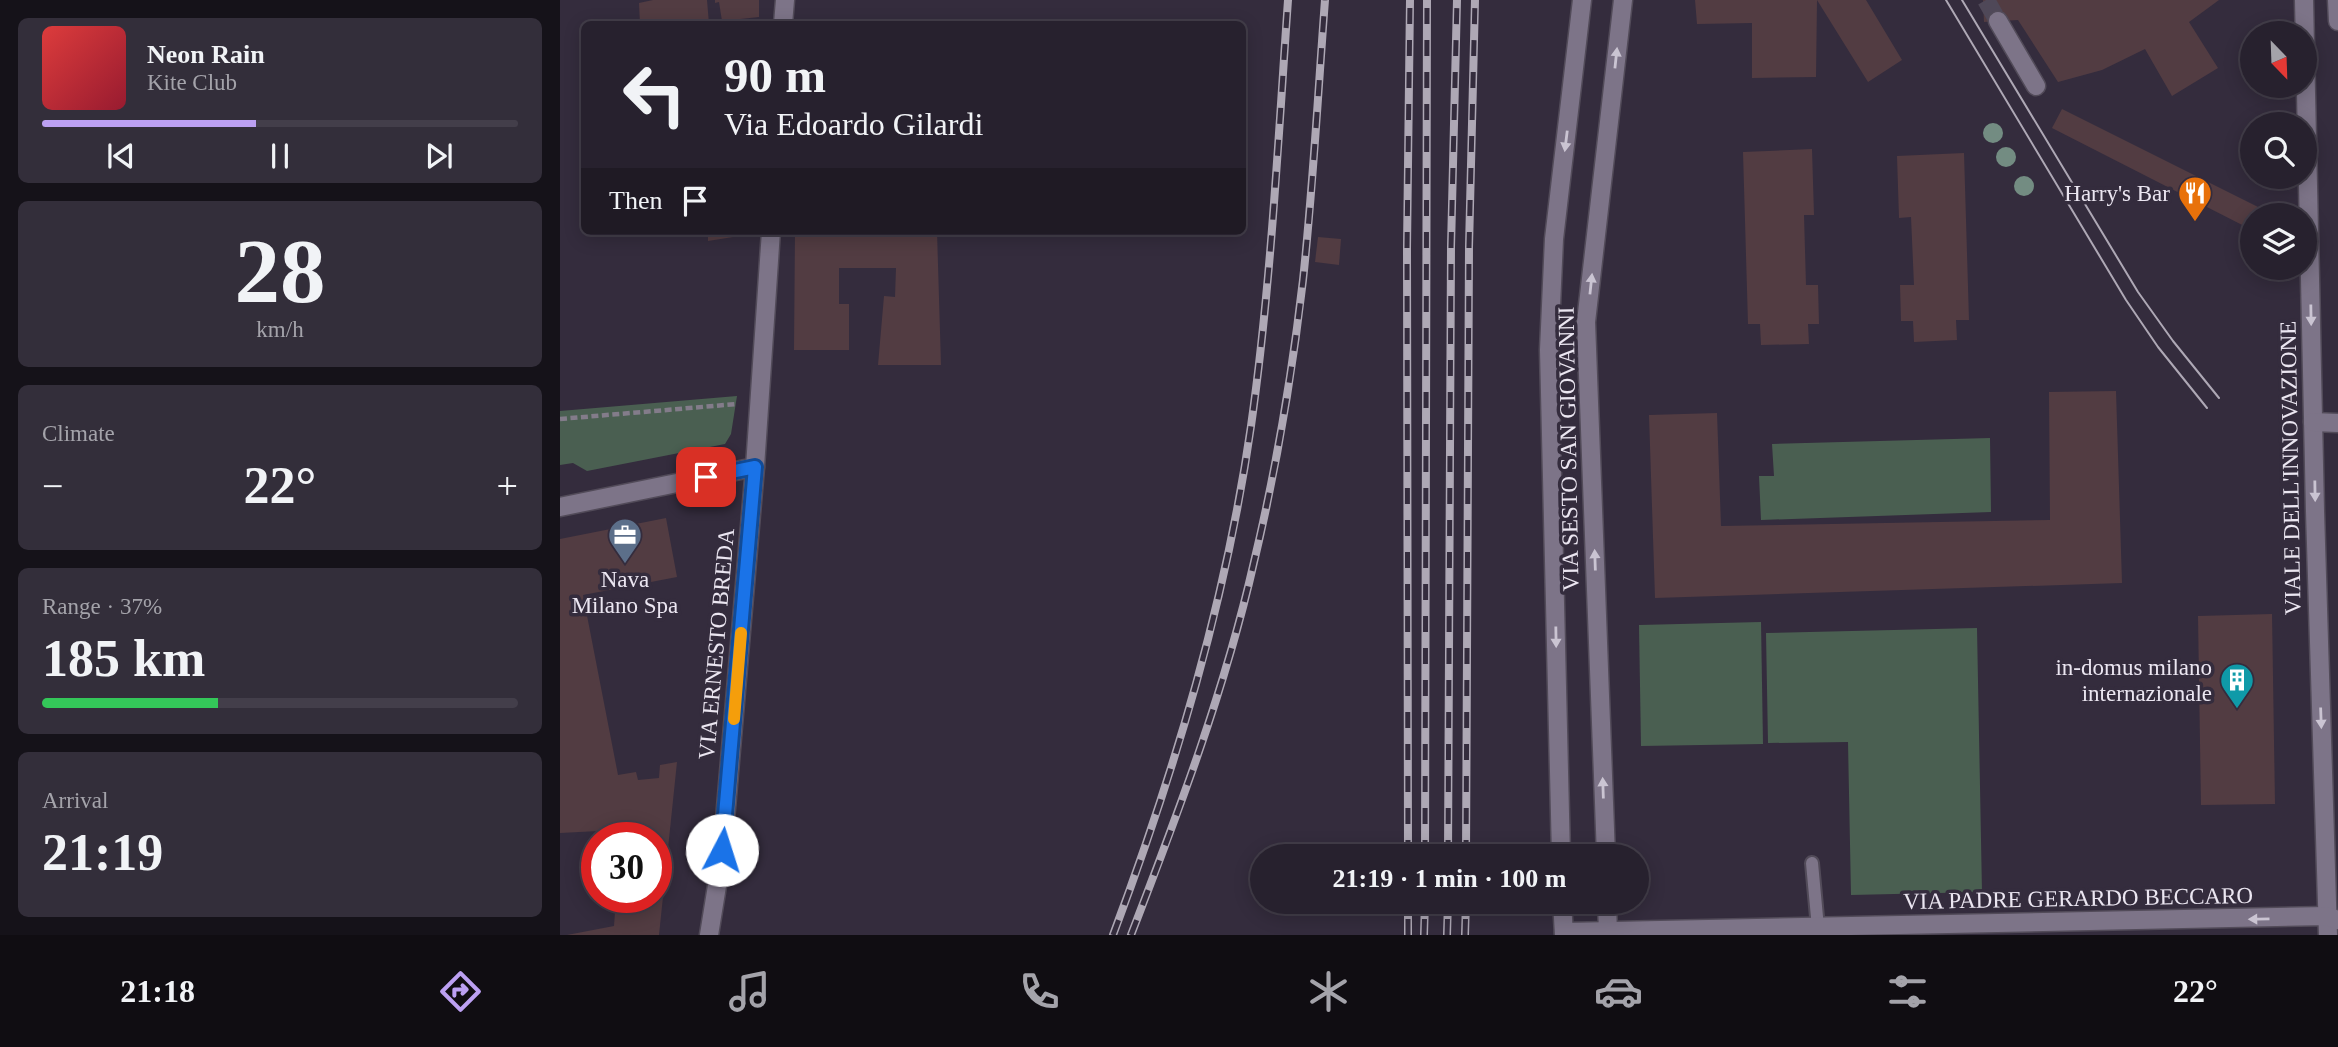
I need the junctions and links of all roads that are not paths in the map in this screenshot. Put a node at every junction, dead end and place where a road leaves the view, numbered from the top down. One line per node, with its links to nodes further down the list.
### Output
1 (785, 0): 6 (street)
2 (1583, 0): 15 (street, VIA SESTO SAN GIOVANNI, one-way to 15)
3 (1623, 0): 16 (street, VIA SESTO SAN GIOVANNI, one-way to 3)
4 (2304, 0): 11 (street, VIALE DELL'INNOVAZIONE, one-way to 11)
5 (2337, 0): 8 (street)
6 (783, 21)
7 (1998, 21): 9 (street)
8 (2338, 21)
9 (2036, 86)
10 (771, 235): 13 (street, VIA ERNESTO BREDA)
11 (2314, 422): 12 (street); 20 (street, VIALE DELL'INNOVAZIONE, one-way to 20)
12 (2338, 423)
13 (755, 467): 14 (street); 24 (street, VIA ERNESTO BREDA)
14 (560, 507)
15 (1561, 844)
16 (1606, 844)
17 (1812, 863): 21 (lane)
18 (1563, 914): 23 (street)
19 (1607, 914): 22 (street)
20 (2332, 918): 21 (street, VIA PADRE GERARDO BECCARO, one-way to 21); 25 (street, VIALE DELL'INNOVAZIONE)
21 (1818, 928): 22 (street, VIA PADRE GERARDO BECCARO)
22 (1608, 933): 23 (street, VIA PADRE GERARDO BECCARO)
23 (1564, 934)
24 (709, 935)
25 (2328, 935)

